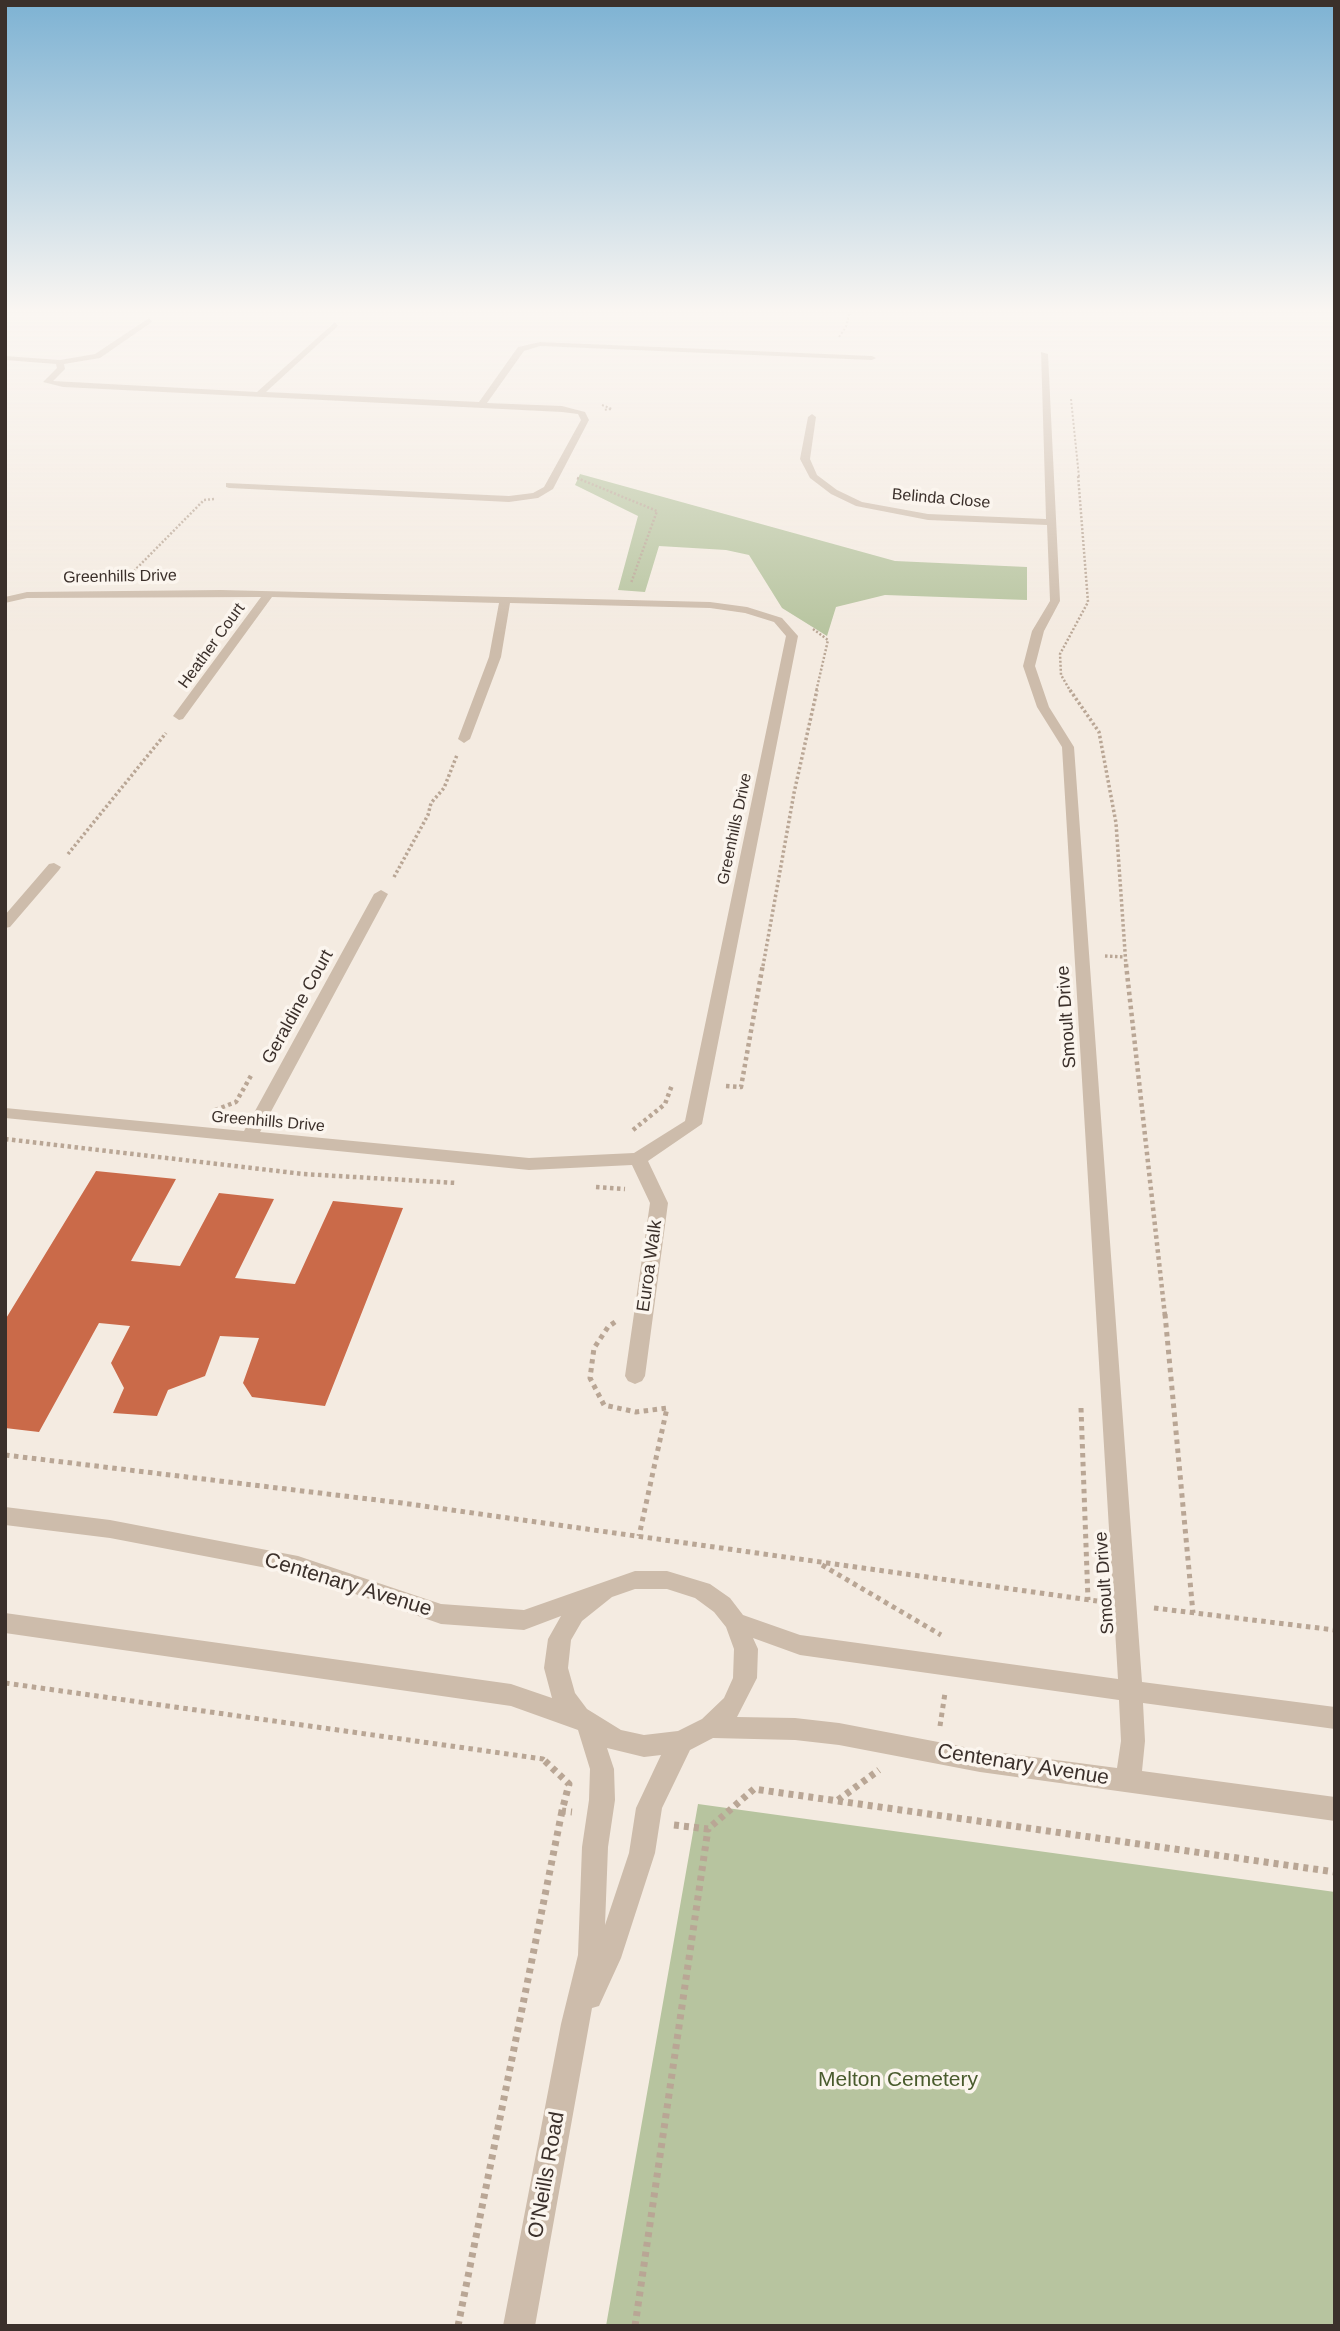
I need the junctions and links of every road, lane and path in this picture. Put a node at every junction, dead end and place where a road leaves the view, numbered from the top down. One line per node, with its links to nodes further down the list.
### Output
1 (583, 417): 5 (street)
2 (812, 417): 8 (street, Belinda Close)
3 (1047, 417): 8 (street, Smoult Drive)
4 (1072, 417): 38 (path)
5 (555, 474): 6 (street); 10 (path)
6 (229, 485)
7 (217, 499): 9 (path)
8 (1053, 522): 37 (street, Smoult Drive)
9 (123, 583)
10 (628, 591)
11 (269, 594): 12 (street, Greenhills Drive); 13 (street, Greenhills Drive); 15 (street, Heather Court)
12 (5, 600)
13 (505, 600): 16 (street); 21 (street, Greenhills Drive)
14 (804, 622): 21 (path)
15 (179, 716): 17 (path)
16 (464, 739): 18 (path)
17 (54, 867): 19 (street)
18 (382, 894): 23 (street, Geraldine Court)
19 (5, 924)
20 (256, 1068): 23 (path)
21 (701, 1085): 24 (path); 27 (street, Greenhills Drive)
22 (5, 1114): 25 (street, Greenhills Drive)
23 (260, 1118): 25 (street, Geraldine Court)
24 (629, 1133)
25 (248, 1137): 27 (street, Greenhills Drive)
26 (5, 1139): 28 (path)
27 (638, 1159): 32 (street, Euroa Walk)
28 (470, 1184)
29 (594, 1187): 30 (path)
30 (631, 1193)
31 (617, 1320): 35 (path)
32 (635, 1377)
33 (5, 1455): 35 (path)
34 (5, 1516): 36 (street, Centenary Avenue)
35 (639, 1536): 37 (path)
36 (604, 1590): 39 (street); 44 (street)
37 (1125, 1605): 38 (path); 42 (street, Smoult Drive)
38 (1193, 1613): 41 (path)
39 (735, 1622): 42 (street); 45 (street)
40 (5, 1623): 44 (street)
41 (1335, 1630)
42 (1131, 1692): 43 (street); 47 (street, Smoult Drive)
43 (1335, 1718)
44 (584, 1721): 46 (street); 51 (street, O'Neills Road)
45 (711, 1727): 46 (street); 47 (street, Centenary Avenue)
46 (681, 1742): 51 (street, O'Neills Road)
47 (1128, 1782): 48 (street, Centenary Avenue)
48 (1335, 1809)
49 (562, 1811): 52 (path)
50 (708, 1829): 54 (path)
51 (575, 2024): 53 (street, O'Neills Road)
52 (458, 2326)
53 (519, 2326)
54 (635, 2326)

